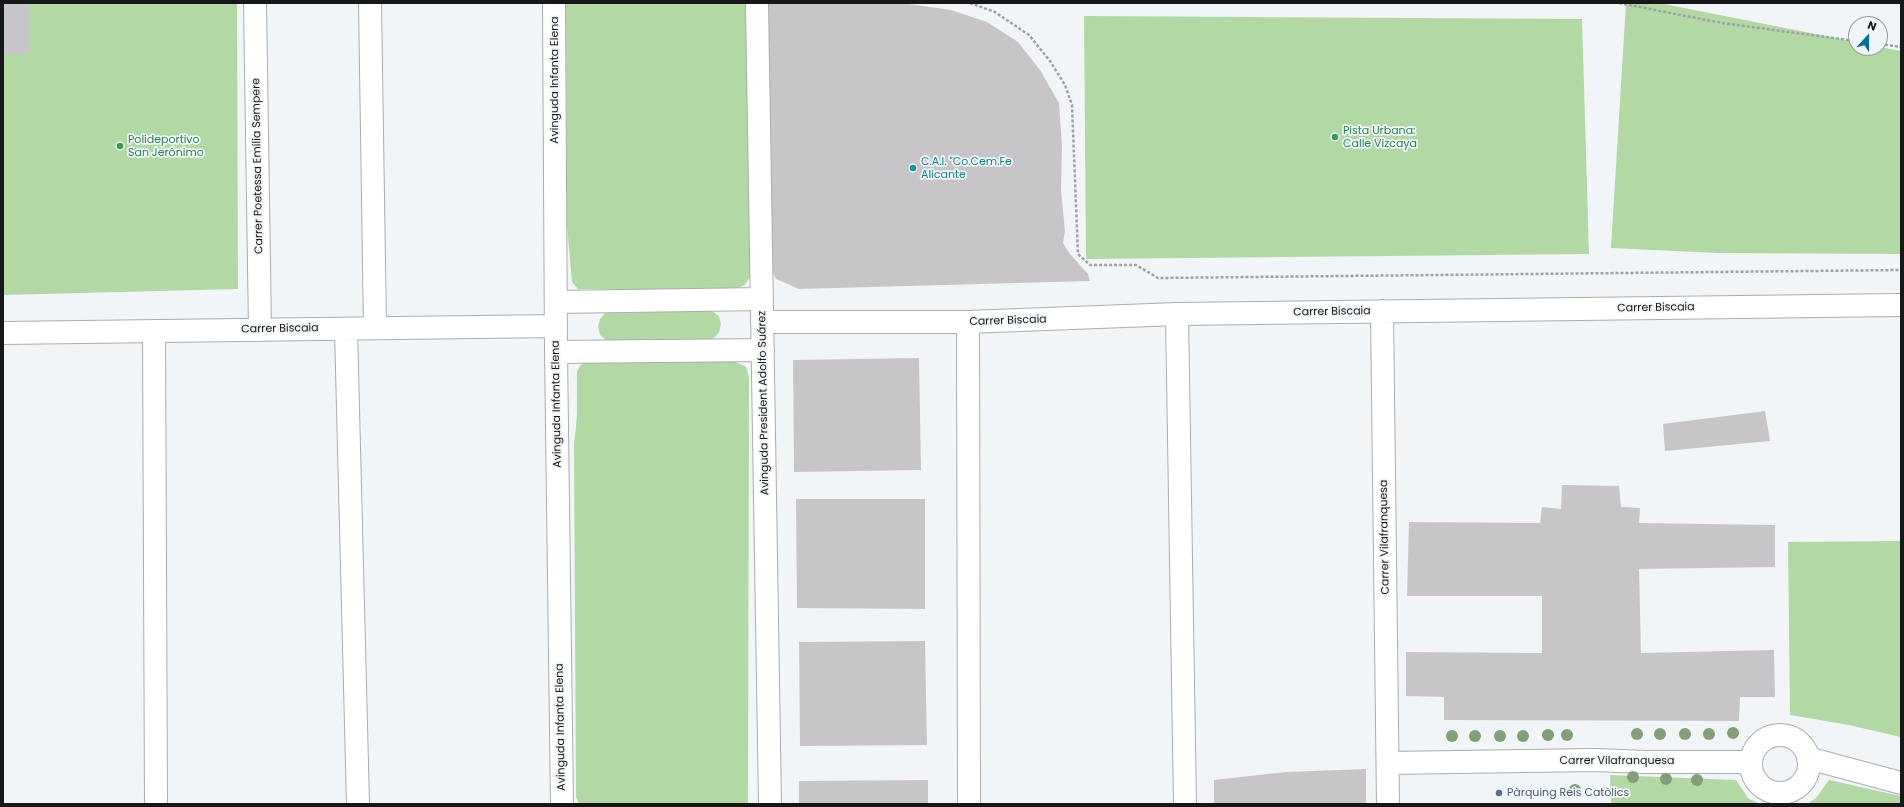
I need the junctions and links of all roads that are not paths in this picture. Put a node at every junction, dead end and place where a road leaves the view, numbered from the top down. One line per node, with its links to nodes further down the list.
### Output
1 (256, 3): 15 (street, Carrer Poetessa Emília Sempere)
2 (370, 3): 13 (street)
3 (554, 3): 6 (street, Avinguda Infanta Elena)
4 (757, 3): 5 (street, Avinguda President Adolfo Suárez)
5 (762, 299): 6 (street); 10 (street, Avinguda President Adolfo Suárez)
6 (556, 302): 12 (street, Avinguda Infanta Elena)
7 (1901, 305): 8 (street, Carrer Biscaia)
8 (1382, 311): 9 (street, Carrer Biscaia); 22 (street, Carrer Vilafranquesa)
9 (1177, 314): 11 (street, Carrer Biscaia); 29 (street)
10 (762, 322): 11 (street, Carrer Biscaia); 18 (street, Avinguda President Adolfo Suárez)
11 (968, 322): 28 (street)
12 (556, 326): 13 (street, Carrer Biscaia); 19 (street, Avinguda Infanta Elena)
13 (375, 328): 14 (street, Carrer Biscaia)
14 (346, 329): 15 (street, Carrer Biscaia); 25 (street)
15 (260, 330): 16 (street, Carrer Biscaia)
16 (154, 331): 17 (street, Carrer Biscaia); 24 (street)
17 (3, 333)
18 (763, 350): 19 (street); 27 (street, Avinguda President Adolfo Suárez)
19 (556, 352): 26 (street, Avinguda Infanta Elena)
20 (1808, 758): 21 (street); 21 (street); 23 (street)
21 (1750, 762): 22 (street, Carrer Vilafranquesa)
22 (1388, 763): 30 (street, Carrer Vilafranquesa)
23 (1901, 782)
24 (156, 804)
25 (358, 804)
26 (562, 804)
27 (770, 804)
28 (969, 804)
29 (1185, 804)
30 (1388, 804)

